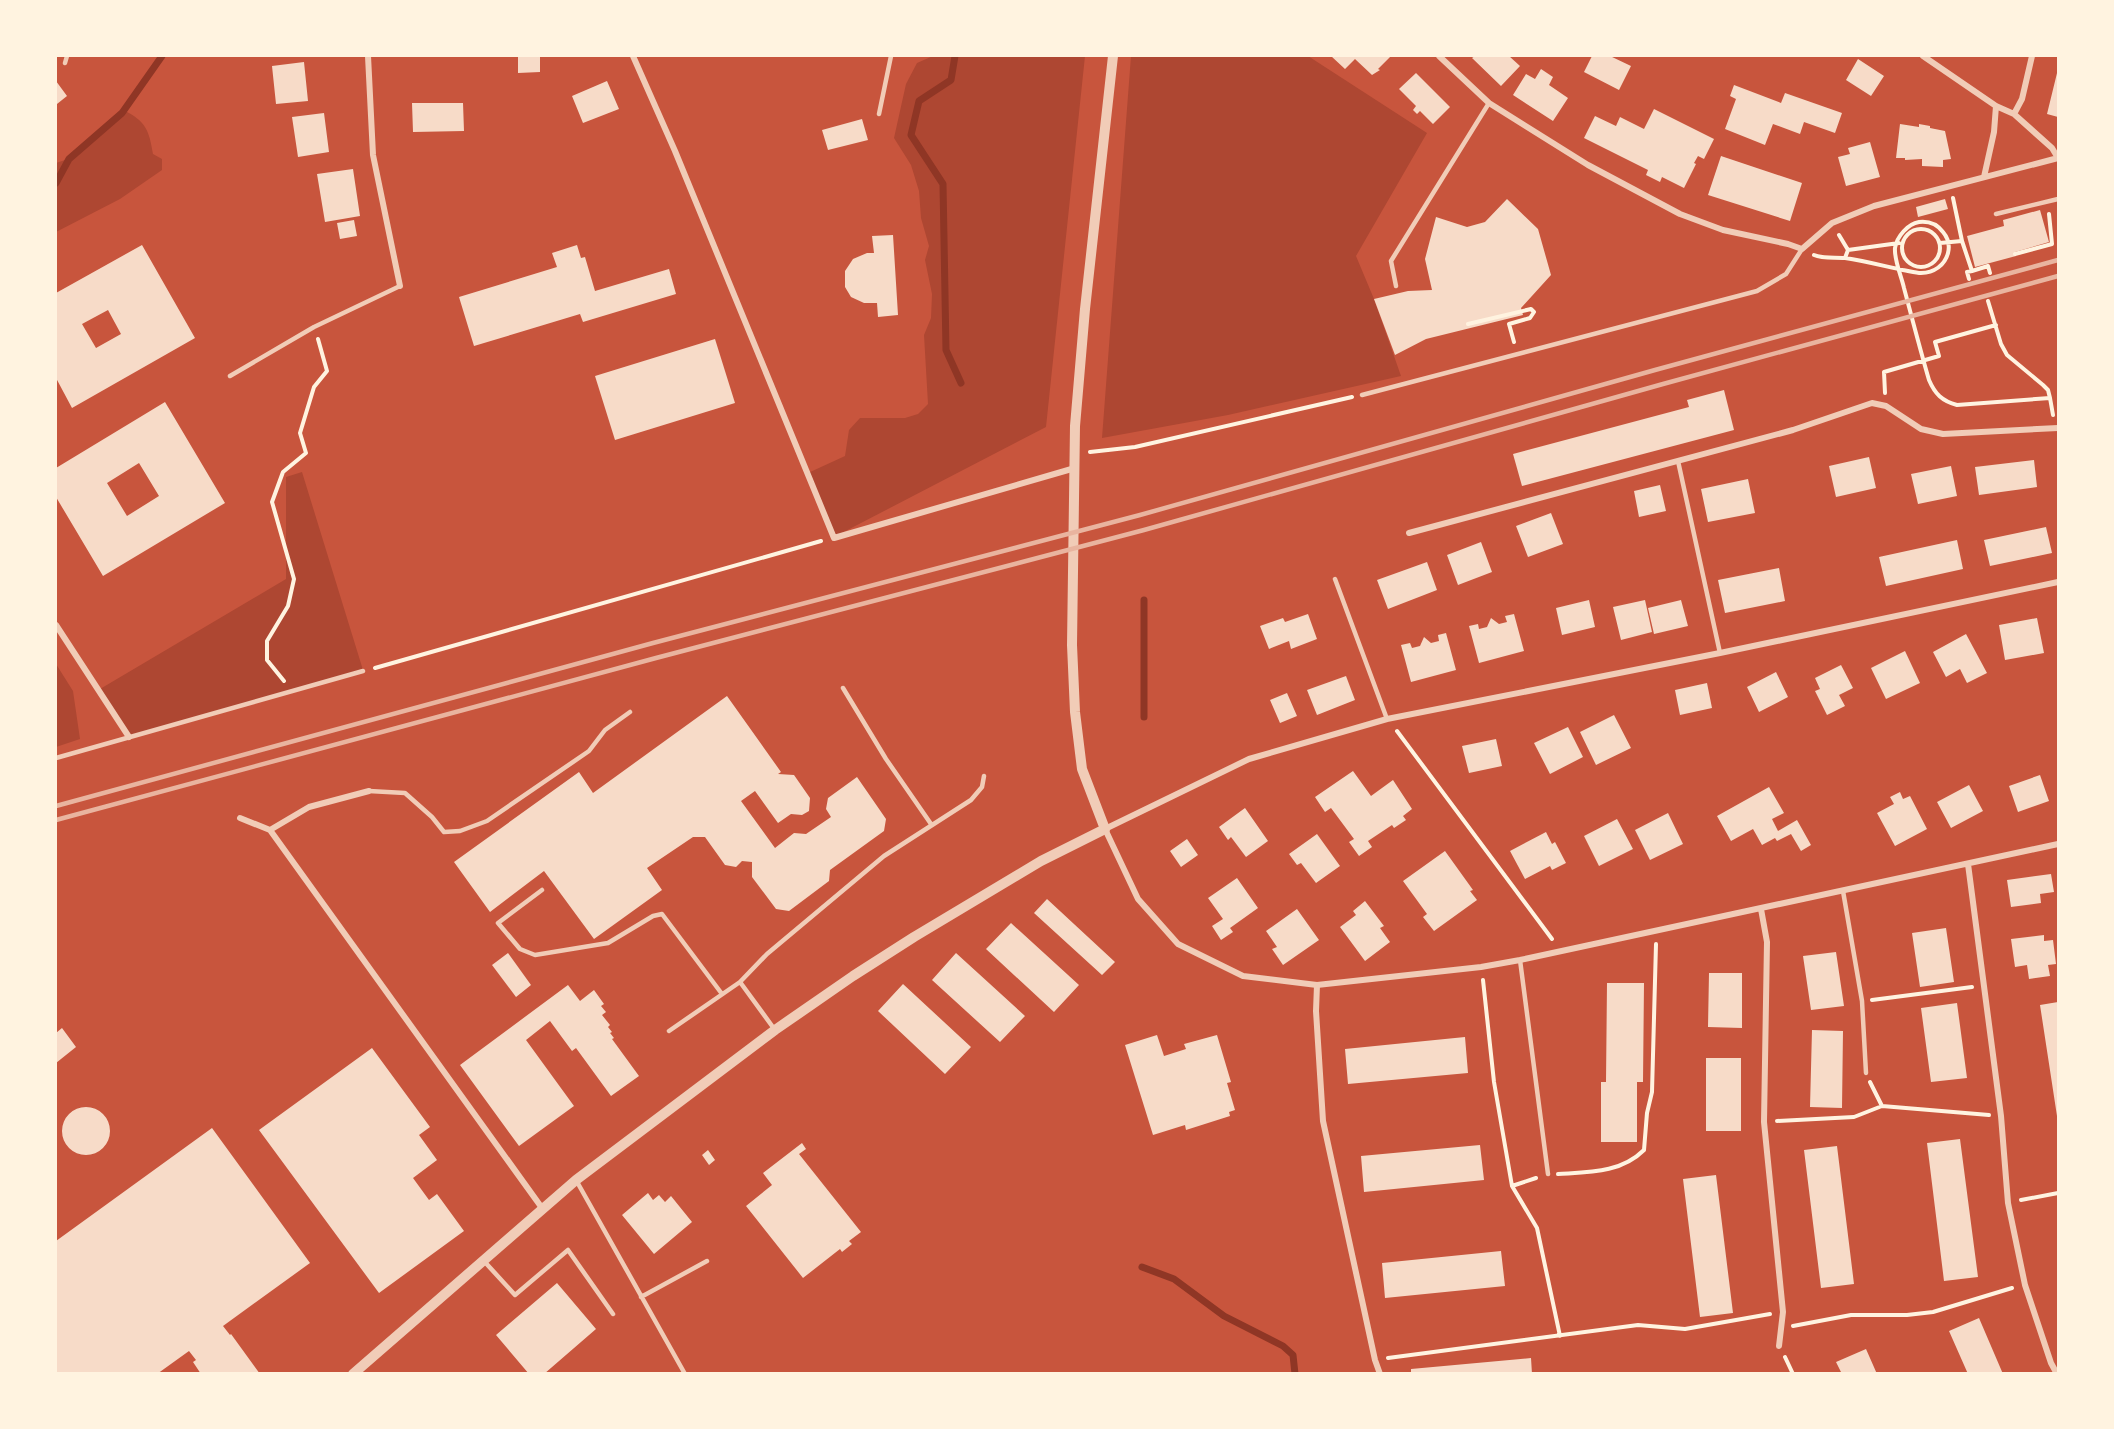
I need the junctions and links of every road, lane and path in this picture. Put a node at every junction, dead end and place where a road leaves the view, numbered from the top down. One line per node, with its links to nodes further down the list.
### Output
1 (67, 56): 9 (lane)
2 (368, 56): 31 (street)
3 (633, 56): 46 (street)
4 (891, 56): 12 (lane)
5 (1113, 56): 44 (street)
6 (1923, 56): 11 (street)
7 (2032, 56): 13 (street)
8 (1442, 57): 10 (street)
9 (65, 63)
10 (1489, 103): 24 (street); 32 (lane)
11 (1996, 106): 13 (street); 15 (street)
12 (879, 114)
13 (2013, 114): 14 (street)
14 (2058, 158): 15 (street)
15 (1984, 177): 16 (street)
16 (1951, 186): 20 (street); 21 (path)
17 (2058, 199): 18 (lane)
18 (2048, 202): 19 (lane); 26 (path)
19 (1996, 214)
20 (1832, 223): 24 (street); 25 (path)
21 (1962, 241): 23 (path); 28 (path)
22 (1903, 242): 23 (path); 23 (path); 25 (path)
23 (1940, 243)
24 (1802, 249): 27 (path); 37 (lane)
25 (1848, 250): 27 (path)
26 (2015, 254)
27 (1845, 258): 40 (path)
28 (1972, 271): 29 (path); 30 (path)
29 (1990, 273)
30 (1969, 279)
31 (400, 286): 36 (lane)
32 (1396, 286)
33 (1988, 301): 35 (path)
34 (1468, 324): 37 (path)
35 (1996, 325): 40 (path); 41 (path)
36 (314, 327): 38 (lane); 53 (path)
37 (1517, 354): 39 (lane)
38 (230, 376)
39 (1362, 395): 44 (path)
40 (2050, 398): 42 (path)
41 (1886, 406): 42 (street); 43 (street)
42 (2057, 428)
43 (1678, 461): 45 (street); 50 (lane)
44 (1075, 468): 46 (street); 62 (street)
45 (1409, 533)
46 (834, 538): 51 (path)
47 (1335, 579): 55 (lane)
48 (2058, 582): 50 (street)
49 (56, 625): 56 (street)
50 (1720, 652): 55 (street)
51 (363, 671): 53 (lane)
52 (843, 688): 61 (lane)
53 (293, 691): 56 (lane)
54 (630, 712): 59 (lane)
55 (1388, 719): 62 (street); 70 (path)
56 (129, 737): 57 (lane)
57 (56, 758)
58 (984, 776): 61 (lane)
59 (369, 791): 63 (street)
60 (240, 818): 63 (street)
61 (931, 824): 73 (lane)
62 (1105, 829): 75 (street); 78 (street)
63 (270, 830): 89 (street)
64 (2058, 844): 65 (street)
65 (1968, 864): 67 (street); 74 (street)
66 (542, 890): 76 (lane)
67 (1843, 891): 68 (street); 77 (lane)
68 (1761, 909): 69 (street); 83 (street)
69 (1656, 932): 70 (street); 84 (path)
70 (1561, 952): 71 (street)
71 (1520, 960): 72 (street); 84 (lane)
72 (1481, 968): 75 (street); 86 (path)
73 (740, 982): 76 (lane); 78 (lane)
74 (1985, 985): 77 (path); 82 (street)
75 (1317, 986): 99 (street)
76 (722, 994): 79 (lane)
77 (1862, 1001): 80 (lane)
78 (775, 1030): 85 (street)
79 (669, 1031)
80 (1866, 1073): 81 (path)
81 (1882, 1106): 82 (path); 83 (path)
82 (2001, 1116): 88 (street)
83 (1764, 1122): 94 (street)
84 (1548, 1174): 86 (path)
85 (576, 1180): 89 (street); 93 (lane)
86 (1512, 1186): 97 (path)
87 (2058, 1193): 88 (path)
88 (2008, 1203): 92 (street)
89 (542, 1208): 90 (street)
90 (483, 1260): 95 (lane); 100 (street)
91 (707, 1261): 93 (lane)
92 (2025, 1285): 96 (path); 103 (street)
93 (641, 1297): 101 (lane)
94 (1784, 1312): 96 (street); 97 (path)
95 (613, 1314)
96 (1781, 1329): 98 (street)
97 (1560, 1336): 99 (path)
98 (1779, 1346)
99 (1375, 1360): 102 (street)
100 (353, 1374)
101 (685, 1374)
102 (1380, 1374)
103 (2057, 1374)

